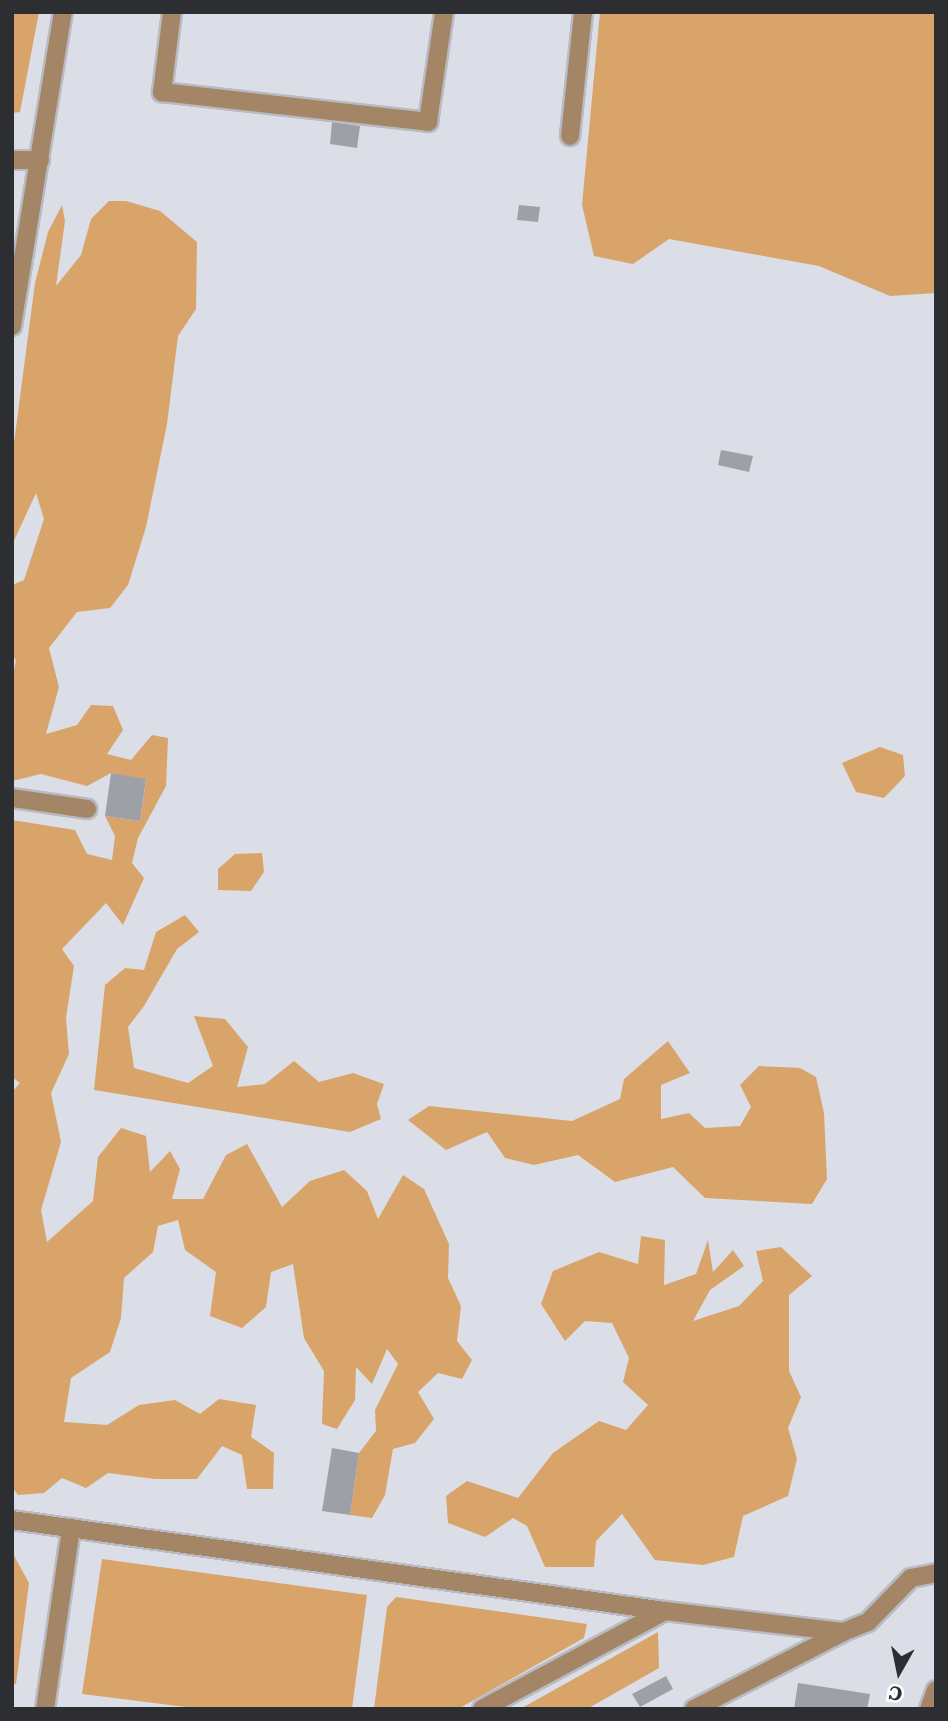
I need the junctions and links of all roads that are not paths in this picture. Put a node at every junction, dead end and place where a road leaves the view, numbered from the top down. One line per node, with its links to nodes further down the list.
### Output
1 (63, 12): 7 (lane)
2 (172, 12): 3 (lane)
3 (444, 12)
4 (583, 12): 5 (lane)
5 (570, 135)
6 (12, 160): 7 (lane)
7 (40, 160): 8 (lane)
8 (12, 326)
9 (12, 798): 10 (lane)
10 (87, 809)
11 (12, 1520): 12 (lane)
12 (71, 1528): 14 (lane); 17 (lane)
13 (936, 1573): 15 (lane)
14 (665, 1611): 15 (lane); 18 (lane)
15 (843, 1632): 19 (lane)
16 (936, 1690): 20 (lane)
17 (45, 1709)
18 (482, 1709)
19 (694, 1709)
20 (929, 1709)

